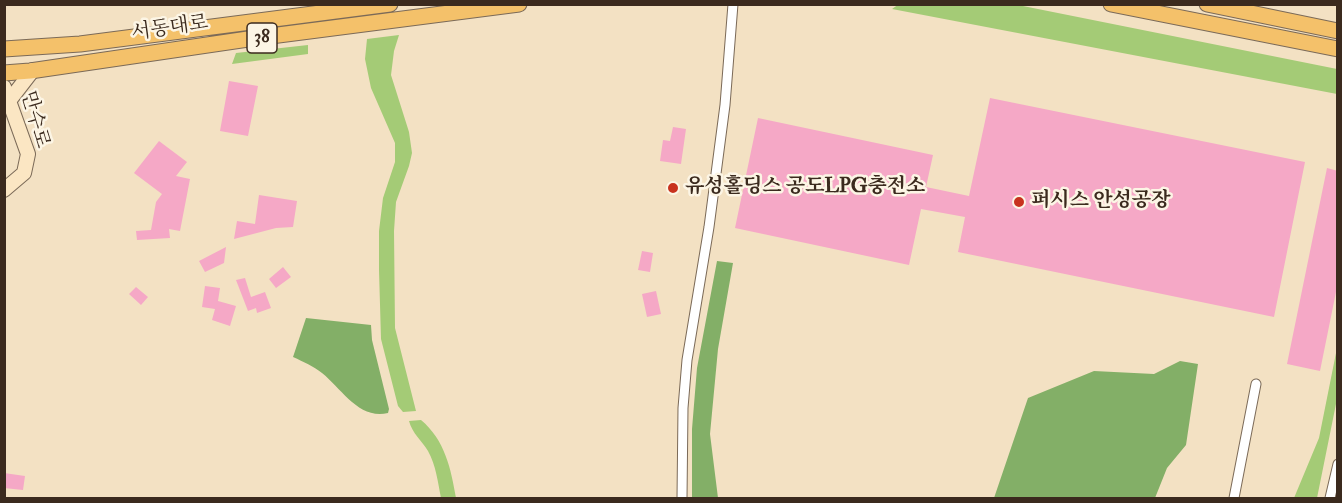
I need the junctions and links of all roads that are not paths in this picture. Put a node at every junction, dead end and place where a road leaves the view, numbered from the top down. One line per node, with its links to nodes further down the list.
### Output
1 (390, 4): 7 (main road, 서동대로 / 38)
2 (519, 4): 9 (main road, 서동대로 / 38)
3 (733, 4): 16 (street)
4 (1111, 4): 8 (main road)
5 (1207, 4): 6 (main road)
6 (1338, 31)
7 (4, 49)
8 (1338, 49)
9 (33, 70): 10 (main road, 서동대로 / 38); 12 (main road)
10 (4, 72)
11 (4, 87): 12 (main road, 만수로)
12 (9, 101): 13 (main road, 만수로)
13 (4, 190)
14 (1256, 384): 17 (street)
15 (1338, 464): 18 (street)
16 (682, 498)
17 (1234, 498)
18 (1330, 498)

